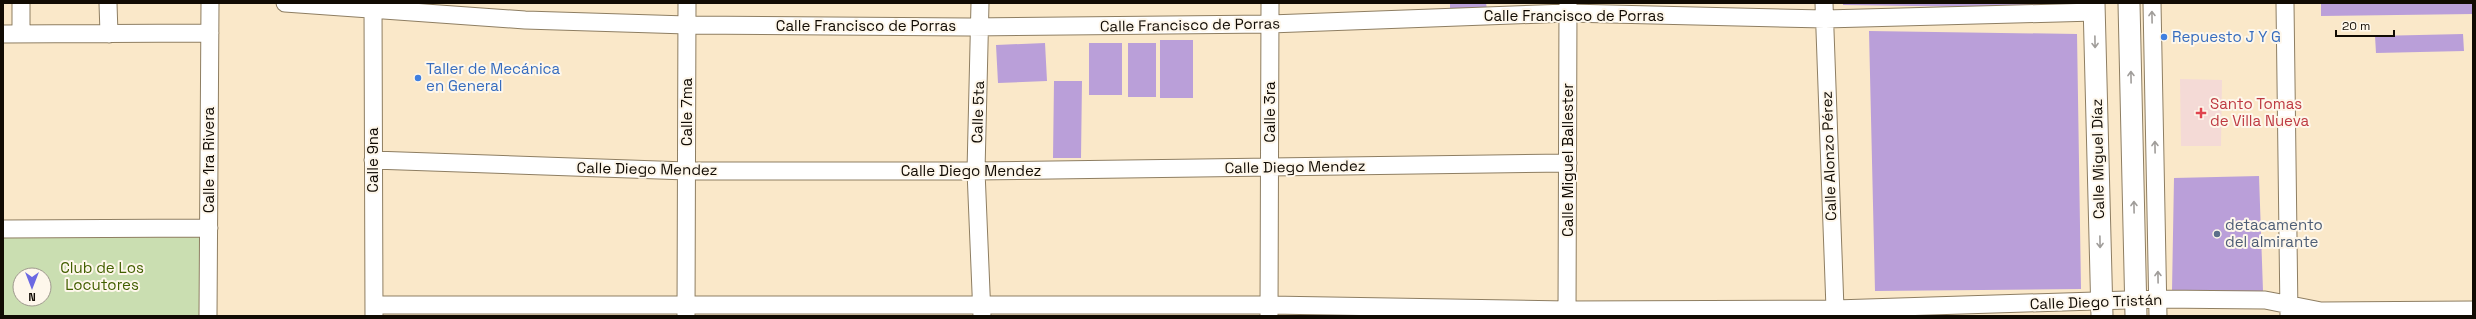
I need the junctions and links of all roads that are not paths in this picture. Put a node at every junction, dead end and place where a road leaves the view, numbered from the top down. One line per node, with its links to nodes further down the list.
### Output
1 (21, 3): 21 (street)
2 (108, 3): 22 (street)
3 (210, 3): 19 (street, Calle 1ra Rivera)
4 (285, 3): 11 (street, Calle Francisco de Porras)
5 (687, 3): 17 (street, Calle 7ma)
6 (980, 3): 18 (street, Calle 5ta)
7 (1270, 3): 16 (street, Calle 3ra)
8 (2129, 3): 30 (street, one-way to 8)
9 (2152, 3): 31 (street, one-way to 9)
10 (2285, 3): 37 (street)
11 (373, 6): 17 (street, Calle Francisco de Porras); 23 (street, Calle 9na)
12 (2064, 7): 13 (street, Calle Francisco de Porras); 15 (street, Calle Francisco de Porras)
13 (2095, 7): 33 (street, Calle Miguel Díaz, one-way to 33)
14 (1568, 8): 15 (street, Calle Francisco de Porras); 16 (street, Calle Francisco de Porras); 24 (street, Calle Miguel Ballester)
15 (1824, 11): 32 (street, Calle Alonzo Pérez)
16 (1270, 24): 18 (street, Calle Francisco de Porras); 25 (street, Calle 3ra)
17 (687, 25): 18 (street, Calle Francisco de Porras); 26 (street, Calle 7ma)
18 (981, 27): 27 (street, Calle 5ta)
19 (210, 33): 22 (street); 28 (street, Calle 1ra Rivera)
20 (3, 34): 21 (street)
21 (21, 34): 22 (street)
22 (109, 34)
23 (374, 160): 26 (street, Calle Diego Mendez); 39 (street, Calle 9na)
24 (1568, 163): 25 (street, Calle Diego Mendez); 40 (street, Calle Miguel Ballester)
25 (1270, 167): 27 (street, Calle Diego Mendez); 36 (street, Calle 3ra)
26 (687, 171): 27 (street, Calle Diego Mendez); 34 (street, Calle 7ma)
27 (976, 171): 35 (street, Calle 5ta)
28 (209, 228): 29 (street); 41 (street, Calle 1ra Rivera)
29 (3, 229)
30 (2136, 308): 31 (street, Calle Diego Tristán); 33 (street, Calle Diego Tristán)
31 (2158, 308): 37 (street, Calle Diego Tristán)
32 (1835, 309): 33 (street, Calle Diego Tristán); 40 (street, Calle Diego Tristán)
33 (2102, 309)
34 (686, 310): 35 (street, Calle Diego Tristán); 39 (street, Calle Diego Tristán)
35 (982, 310): 36 (street, Calle Diego Tristán)
36 (1269, 310): 40 (street, Calle Diego Tristán)
37 (2289, 310): 38 (street, Calle Diego Tristán)
38 (2473, 310)
39 (374, 311)
40 (1567, 313)
41 (208, 316)

